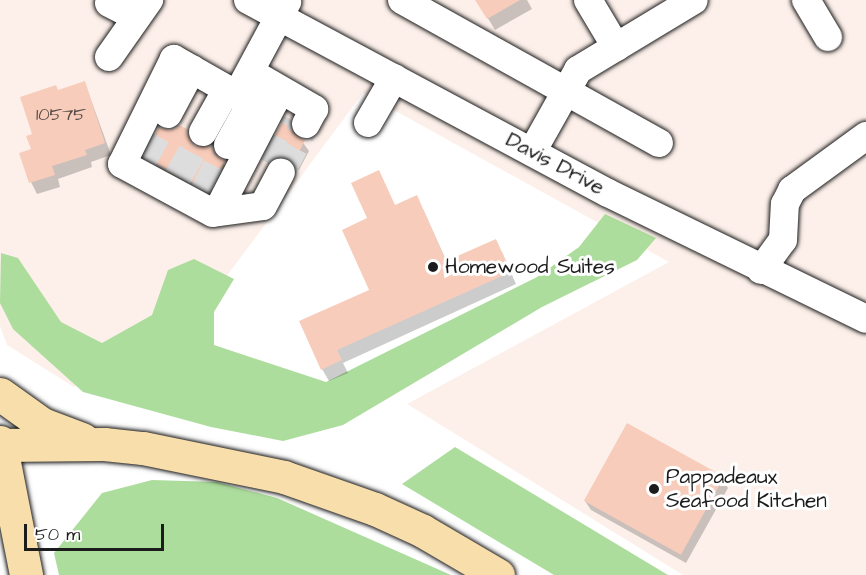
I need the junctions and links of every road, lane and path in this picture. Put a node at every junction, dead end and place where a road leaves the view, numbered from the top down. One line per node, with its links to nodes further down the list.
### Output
1 (248, 0): 8 (street, Davis Drive)
2 (402, 0): 14 (street)
3 (588, 0): 10 (street)
4 (694, 0): 10 (street)
5 (806, 0): 9 (street)
6 (109, 3): 7 (street)
7 (143, 8): 11 (street)
8 (284, 8): 12 (street, Davis Drive); 13 (street)
9 (828, 37)
10 (616, 47): 14 (street)
11 (109, 57)
12 (394, 78): 15 (street); 18 (street, Davis Drive)
13 (240, 90): 13 (street); 20 (street); 20 (street)
14 (564, 93): 17 (street); 18 (street)
15 (368, 123)
16 (866, 136): 21 (street)
17 (659, 143)
18 (532, 152): 21 (street, Davis Drive)
19 (272, 166): 20 (street)
20 (174, 184)
21 (761, 270): 22 (street, Davis Drive)
22 (866, 319)
23 (0, 394): 25 (main road)
24 (0, 444): 25 (main road); 26 (main road)
25 (104, 444): 27 (main road)
26 (26, 575)
27 (498, 575)

